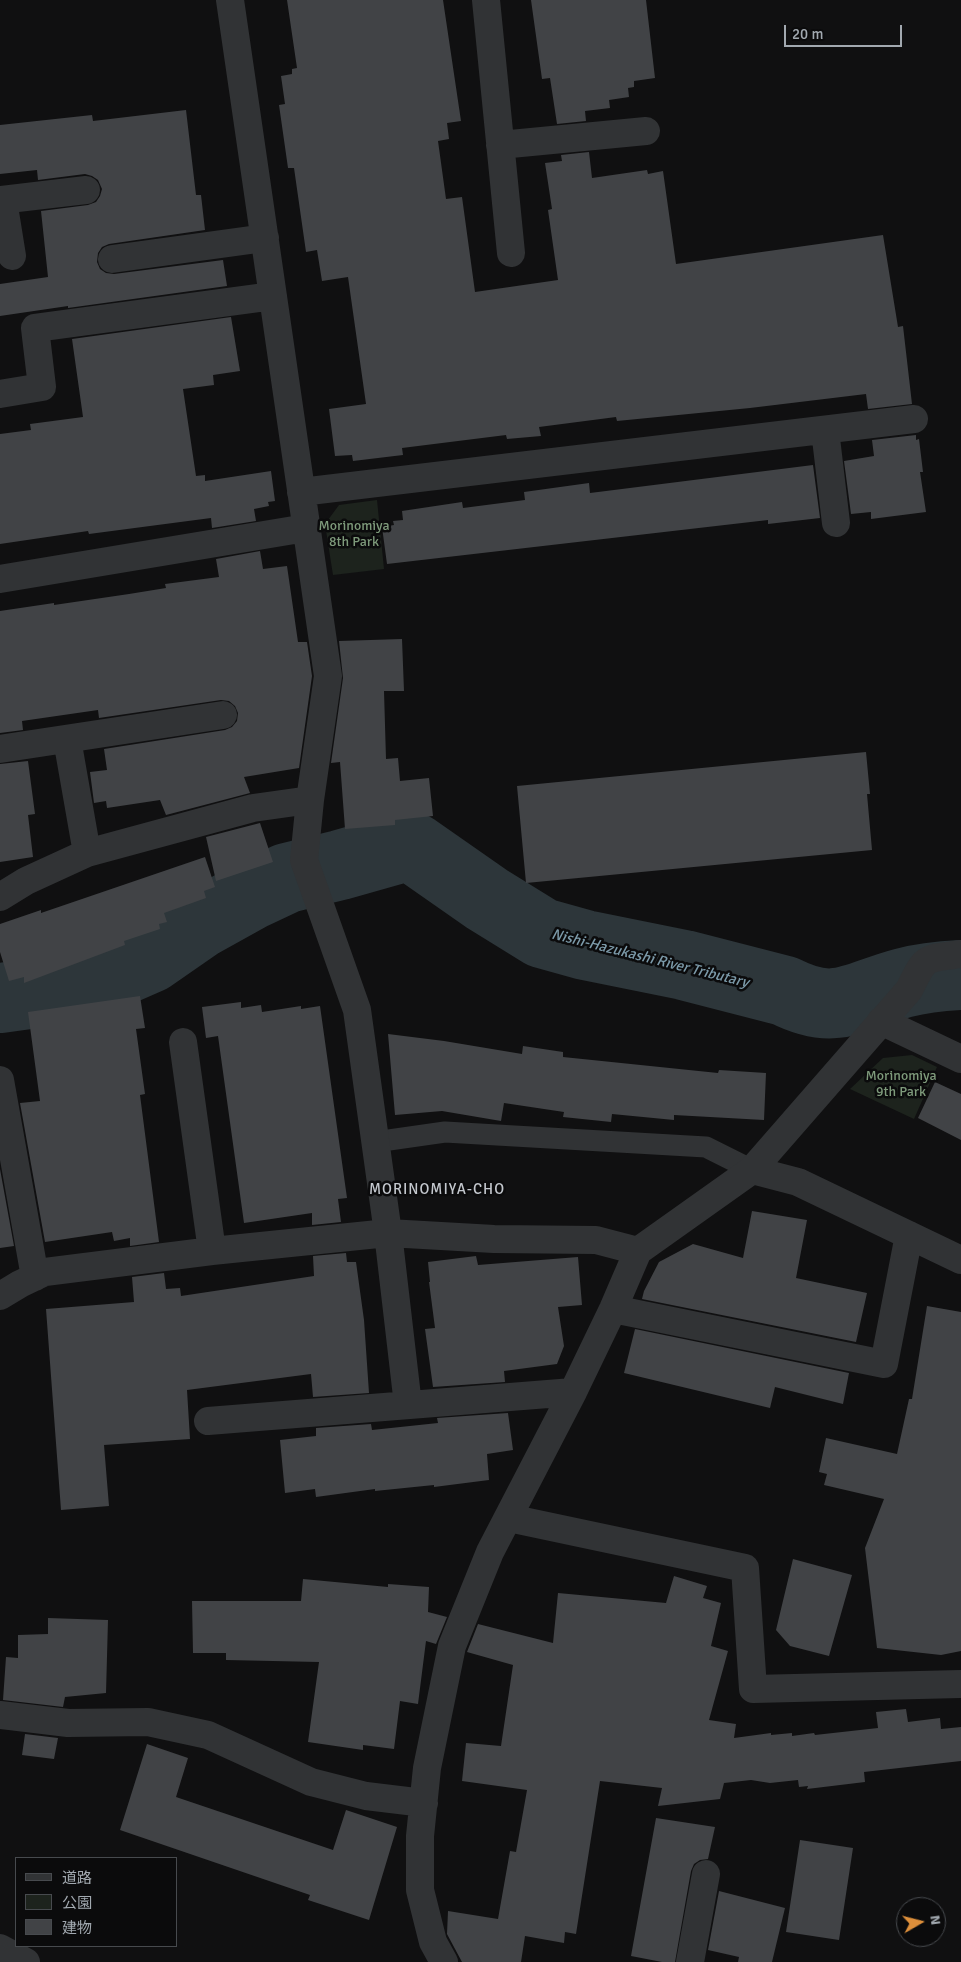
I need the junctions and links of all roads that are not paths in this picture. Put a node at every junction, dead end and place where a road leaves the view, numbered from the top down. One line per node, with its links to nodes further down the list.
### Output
1 (230, 0): 7 (street)
2 (486, 0): 4 (street)
3 (646, 131): 4 (street)
4 (500, 145): 8 (street)
5 (86, 190): 6 (street)
6 (1, 200): 9 (street)
7 (265, 238): 10 (street); 11 (street)
8 (511, 253)
9 (12, 256)
10 (112, 259)
11 (273, 296): 12 (street); 15 (street)
12 (0, 394)
13 (914, 420): 14 (street)
14 (825, 430): 15 (street); 16 (street)
15 (301, 492): 17 (street)
16 (836, 523)
17 (306, 528): 18 (street); 22 (street)
18 (0, 579)
19 (223, 715): 20 (street)
20 (67, 739): 21 (street); 23 (street)
21 (0, 749)
22 (310, 800): 23 (street); 30 (street)
23 (87, 853): 24 (street)
24 (0, 897)
25 (961, 954): 26 (street)
26 (881, 1021): 28 (street); 31 (street)
27 (183, 1042): 34 (street)
28 (961, 1059)
29 (0, 1080): 37 (street)
30 (375, 1142): 31 (lane); 32 (street)
31 (752, 1170): 33 (street); 35 (street)
32 (388, 1233): 34 (street); 35 (street); 41 (street)
33 (909, 1235): 36 (street); 39 (street)
34 (212, 1250): 37 (street)
35 (638, 1251): 39 (street)
36 (961, 1260)
37 (35, 1276): 38 (street)
38 (0, 1296)
39 (613, 1309): 40 (street)
40 (573, 1392): 41 (street); 43 (street)
41 (408, 1405): 42 (street)
42 (208, 1421)
43 (509, 1518): 44 (street); 46 (street)
44 (961, 1684)
45 (0, 1716): 46 (street)
46 (424, 1803): 50 (street)
47 (706, 1874): 51 (street)
48 (0, 1948): 49 (street)
49 (26, 1962)
50 (444, 1962)
51 (690, 1962)

